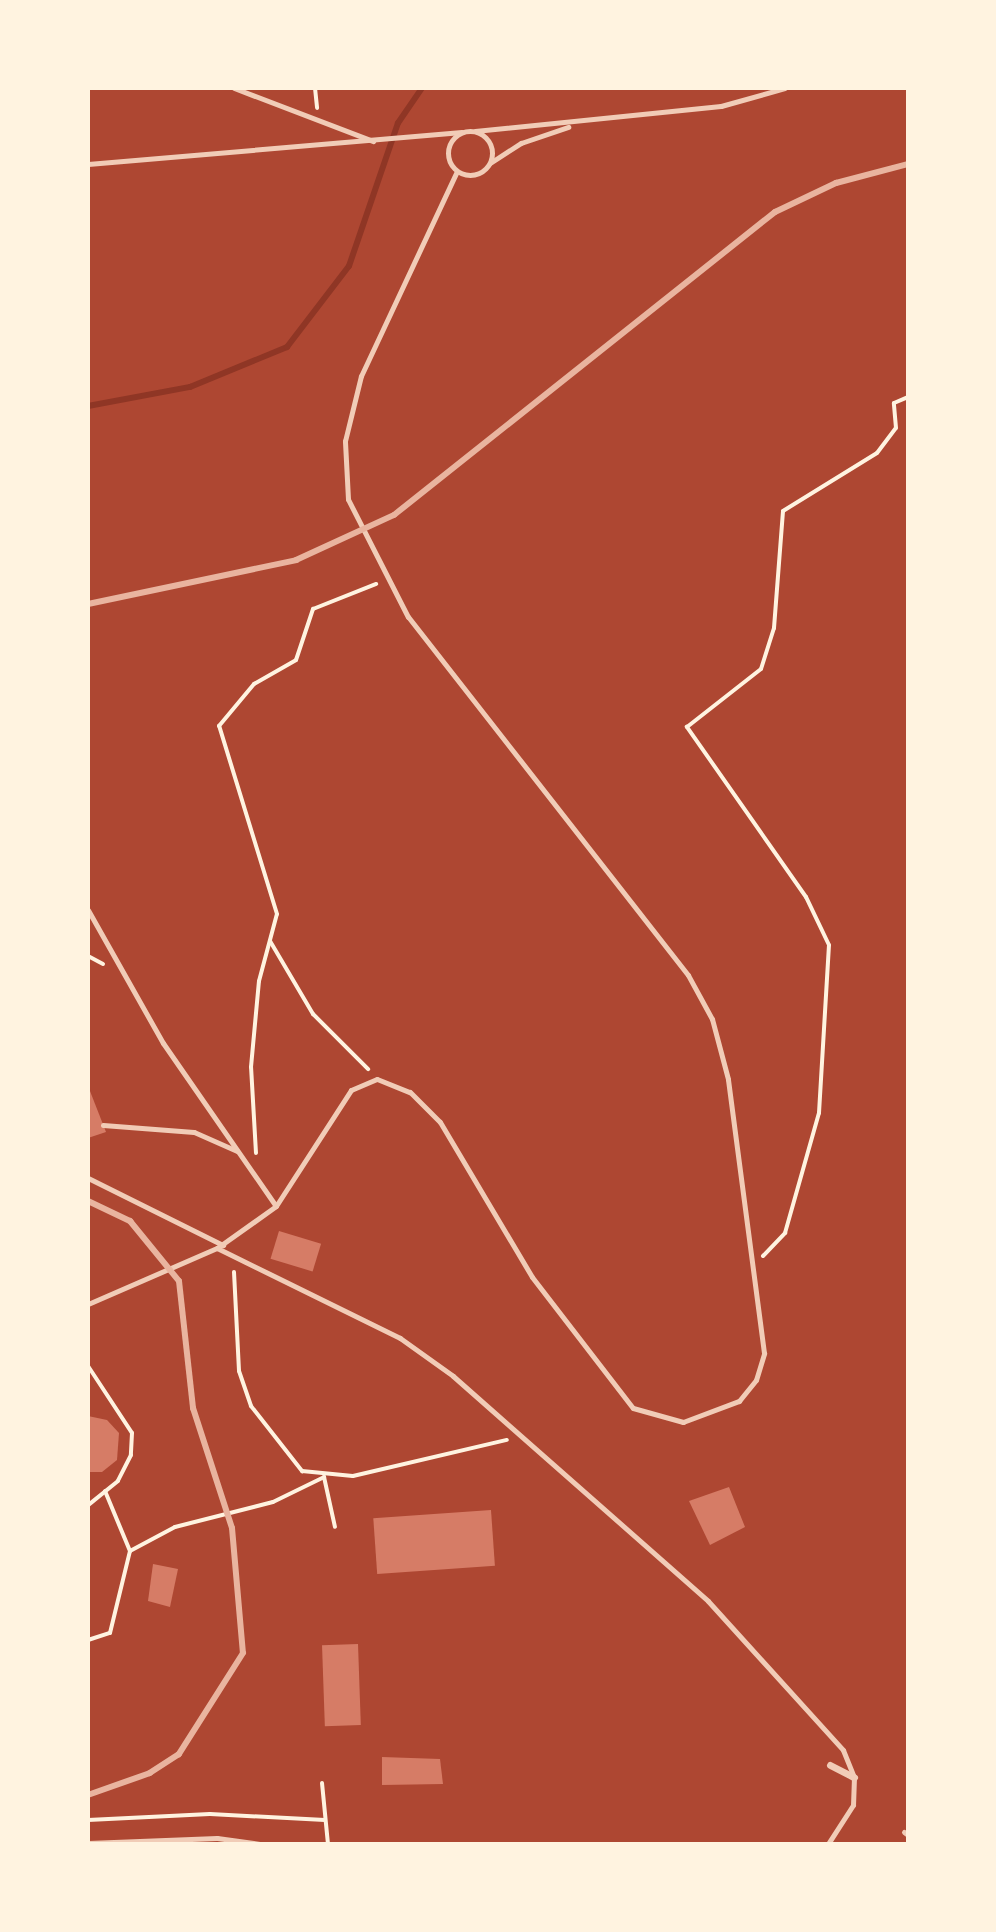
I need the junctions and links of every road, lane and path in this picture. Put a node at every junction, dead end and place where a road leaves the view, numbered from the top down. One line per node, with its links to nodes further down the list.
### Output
1 (234, 88): 4 (lane)
2 (315, 88): 4 (path)
3 (785, 88): 5 (lane)
4 (317, 114): 8 (lane)
5 (580, 123): 6 (lane); 10 (lane)
6 (475, 131): 7 (lane); 10 (lane)
7 (462, 132): 8 (lane); 11 (lane)
8 (373, 141): 9 (lane)
9 (88, 164)
10 (490, 164): 11 (lane)
11 (457, 171): 13 (lane)
12 (908, 397): 23 (path)
13 (387, 580): 15 (path); 23 (lane)
14 (88, 910): 18 (lane)
15 (270, 941): 16 (path); 20 (path)
16 (377, 1079): 21 (lane); 23 (lane)
17 (103, 1125): 18 (lane)
18 (238, 1152): 20 (lane)
19 (88, 1178): 22 (lane)
20 (257, 1179): 21 (lane)
21 (276, 1206): 22 (lane)
22 (220, 1246): 24 (lane); 26 (lane); 27 (path)
23 (753, 1266)
24 (88, 1304)
25 (88, 1366): 28 (path)
26 (517, 1438): 27 (path); 34 (lane)
27 (324, 1477): 30 (path); 31 (path)
28 (105, 1491): 29 (path); 31 (path)
29 (88, 1505)
30 (335, 1527)
31 (130, 1551): 32 (path)
32 (88, 1640)
33 (830, 1765): 34 (street)
34 (854, 1777): 41 (lane)
35 (322, 1783): 37 (path)
36 (88, 1820): 37 (path)
37 (325, 1820): 40 (path)
38 (88, 1843): 39 (lane)
39 (260, 1844)
40 (328, 1844)
41 (828, 1844)

